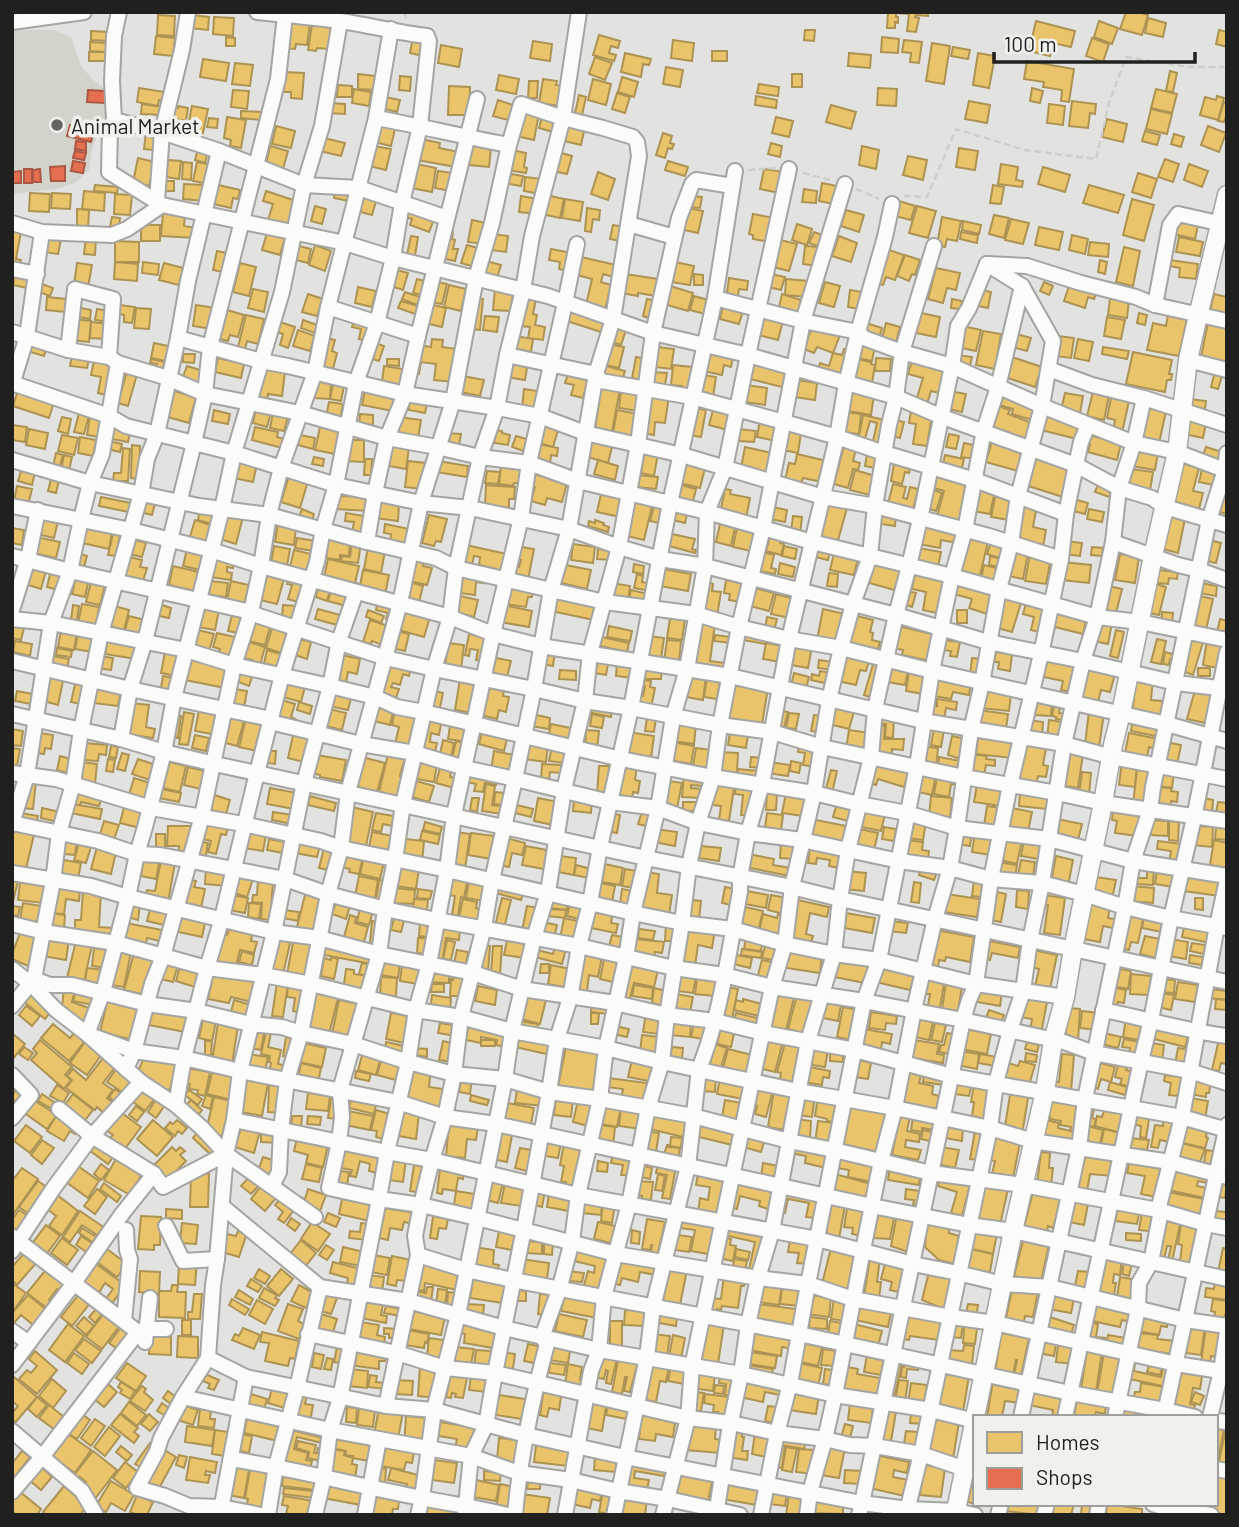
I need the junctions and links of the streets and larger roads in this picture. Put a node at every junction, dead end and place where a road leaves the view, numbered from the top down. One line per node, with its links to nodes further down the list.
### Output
1 (84, 12): 8 (street)
2 (119, 12): 13 (street)
3 (188, 12): 15 (street)
4 (257, 12): 6 (street)
5 (579, 12): 12 (street)
6 (285, 15): 7 (street); 19 (street)
7 (340, 21): 9 (street); 23 (street)
8 (12, 22)
9 (391, 29): 11 (street); 14 (street)
10 (477, 99): 16 (street)
11 (376, 118): 14 (street); 25 (street)
12 (562, 118): 17 (street); 34 (street); 49 (street)
13 (114, 120): 15 (street); 27 (street)
14 (420, 126): 16 (street); 28 (street)
15 (162, 132): 18 (street); 27 (street)
16 (467, 138): 17 (street); 31 (street)
17 (509, 145): 47 (street)
18 (219, 151): 19 (street); 30 (street)
19 (255, 166): 23 (street); 33 (street)
20 (789, 169): 54 (street)
21 (735, 171): 24 (street)
22 (845, 184): 57 (street)
23 (304, 185): 25 (street); 37 (street)
24 (732, 187): 38 (street); 50 (street)
25 (359, 188): 28 (street); 39 (street)
26 (1227, 195): 35 (street)
27 (159, 203): 30 (street); 36 (street)
28 (402, 203): 31 (street); 42 (street)
29 (892, 204): 60 (street)
30 (203, 212): 33 (street); 65 (street)
31 (447, 219): 45 (street)
32 (12, 222): 36 (street)
33 (243, 222): 37 (street); 67 (street)
34 (629, 224): 38 (street); 56 (street)
35 (1224, 224): 52 (street); 55 (street)
36 (42, 232): 46 (street)
37 (294, 233): 39 (street); 74 (street)
38 (674, 237): 62 (street)
39 (345, 243): 42 (street); 53 (street)
40 (577, 244): 51 (street)
41 (934, 246): 69 (street)
42 (393, 258): 45 (street); 59 (street)
43 (988, 264): 48 (street); 52 (street); 76 (street)
44 (12, 269): 46 (street)
45 (434, 269): 47 (street); 63 (street)
46 (37, 274): 64 (street)
47 (476, 278): 49 (street); 93 (street)
48 (1022, 286): 78 (street); 86 (street)
49 (523, 290): 51 (street); 70 (street)
50 (715, 298): 54 (street); 66 (street)
51 (565, 303): 56 (street); 75 (street)
52 (1156, 305): 55 (street)
53 (328, 307): 59 (street); 80 (street)
54 (758, 311): 57 (street); 71 (street)
55 (1198, 313): 58 (street); 73 (street)
56 (612, 319): 62 (street); 81 (street)
57 (803, 321): 60 (street); 77 (street)
58 (1227, 321)
59 (377, 323): 63 (street); 83 (street)
60 (858, 331): 69 (street); 85 (street)
61 (12, 332): 64 (street)
62 (653, 333): 66 (street); 87 (street)
63 (418, 336): 89 (street)
64 (27, 337): 68 (street); 84 (street)
65 (178, 338): 67 (street); 82 (street)
66 (705, 345): 71 (street); 90 (street)
67 (210, 347): 74 (street); 88 (street)
68 (68, 350): 72 (street); 72 (street)
69 (902, 352): 76 (street); 91 (street)
70 (507, 355): 75 (street); 96 (street)
71 (748, 355): 77 (street); 98 (street)
72 (114, 360): 82 (street); 100 (street)
73 (1188, 360): 79 (street); 97 (street)
74 (261, 361): 80 (street); 94 (street)
75 (551, 364): 81 (street); 101 (street)
76 (952, 366): 86 (street); 102 (street)
77 (795, 369): 85 (street); 103 (street)
78 (1049, 369): 92 (street); 95 (street)
79 (1227, 370)
80 (315, 372): 83 (street); 99 (street)
81 (596, 374): 87 (street); 108 (street)
82 (169, 378): 88 (street); 109 (street)
83 (356, 383): 89 (street); 106 (street)
84 (12, 384): 100 (street)
85 (846, 384): 91 (street); 110 (street)
86 (998, 387): 95 (street); 107 (street)
87 (645, 389): 90 (street); 114 (street)
88 (205, 394): 94 (street); 112 (street)
89 (405, 394): 93 (street); 111 (street)
90 (692, 397): 98 (street); 121 (street)
91 (896, 397): 102 (street); 118 (street)
92 (1144, 398): 97 (street); 113 (street)
93 (453, 401): 96 (street); 115 (street)
94 (249, 402): 99 (street); 117 (street)
95 (1042, 406): 104 (street); 116 (street)
96 (497, 408): 101 (street); 122 (street)
97 (1182, 409): 105 (street); 119 (street)
98 (737, 410): 103 (street); 127 (street)
99 (300, 413): 106 (street); 126 (street)
100 (108, 416): 109 (street); 133 (street)
101 (540, 416): 108 (street); 124 (street)
102 (940, 416): 107 (street); 128 (street)
103 (784, 422): 110 (street); 132 (street)
104 (1088, 425): 113 (street); 125 (street)
105 (1227, 425)
106 (347, 426): 111 (street); 134 (street)
107 (984, 430): 116 (street); 130 (street)
108 (585, 432): 114 (street); 131 (street)
109 (158, 434): 112 (street); 138 (street)
110 (837, 437): 118 (street); 140 (street)
111 (387, 438): 115 (street); 137 (street)
112 (194, 443): 117 (street); 141 (street)
113 (1134, 443): 119 (street); 135 (street)
114 (638, 444): 121 (street); 136 (street)
115 (437, 447): 122 (street); 142 (street)
116 (1031, 449): 125 (street); 139 (street)
117 (234, 453): 126 (street); 148 (street)
118 (884, 453): 128 (street); 145 (street)
119 (1177, 453): 129 (street); 146 (street)
120 (1227, 453): 129 (street)
121 (682, 455): 127 (street); 143 (street)
122 (480, 457): 124 (street); 147 (street)
123 (12, 460): 133 (street)
124 (529, 463): 131 (street); 153 (street)
125 (1076, 465): 135 (street); 151 (street)
126 (281, 468): 134 (street); 152 (street)
127 (725, 468): 132 (street); 150 (street)
128 (930, 468): 130 (street); 155 (street)
129 (1226, 471): 156 (street)
130 (975, 480): 139 (street); 162 (street)
131 (578, 481): 136 (street); 160 (street)
132 (772, 482): 140 (street); 158 (street)
133 (90, 483): 138 (street); 154 (street)
134 (336, 485): 137 (street); 159 (street)
135 (1119, 488): 146 (street); 166 (street)
136 (629, 492): 143 (street); 168 (street)
137 (374, 493): 142 (street); 164 (street)
138 (141, 494): 141 (street); 161 (street)
139 (1018, 496): 151 (street); 167 (street)
140 (823, 497): 145 (street); 165 (street)
141 (179, 502): 148 (street); 163 (street)
142 (421, 503): 147 (street); 170 (street)
143 (670, 503): 150 (street); 176 (street)
144 (12, 506): 149 (street)
145 (875, 506): 155 (street); 172 (street)
146 (1165, 507): 156 (street); 173 (street)
147 (470, 508): 153 (street); 180 (street)
148 (222, 509): 152 (street); 169 (street)
149 (38, 510): 154 (street); 175 (street)
150 (707, 512): 158 (street); 178 (street)
151 (1066, 514): 174 (street)
152 (269, 515): 159 (street); 177 (street)
153 (521, 518): 160 (street); 186 (street)
154 (80, 519): 161 (street); 182 (street)
155 (920, 519): 162 (street); 179 (street)
156 (1209, 520): 157 (street); 181 (street)
157 (1227, 525)
158 (763, 528): 165 (street); 184 (street)
159 (323, 529): 164 (street); 185 (street)
160 (569, 529): 168 (street); 190 (street)
161 (131, 530): 163 (street); 188 (street)
162 (965, 530): 167 (street); 183 (street)
163 (170, 539): 169 (street); 191 (street)
164 (367, 542): 170 (street)
165 (812, 542): 172 (street); 192 (street)
166 (1113, 542): 173 (street); 205 (street)
167 (1011, 543): 174 (street); 189 (street)
168 (619, 547): 176 (street); 195 (street)
169 (211, 550): 177 (street); 194 (street)
170 (411, 552): 180 (street); 196 (street)
171 (12, 556): 175 (street)
172 (870, 556): 179 (street); 197 (street)
173 (1153, 556): 181 (street); 207 (street)
174 (1061, 558): 198 (street)
175 (28, 559): 182 (street); 200 (street)
176 (660, 559): 178 (street); 199 (street)
177 (261, 566): 185 (street); 201 (street)
178 (705, 566): 184 (street); 202 (street)
179 (909, 566): 183 (street); 203 (street)
180 (456, 568): 186 (street); 204 (street)
181 (1199, 570): 187 (street); 212 (street)
182 (70, 571): 188 (street); 208 (street)
183 (952, 576): 189 (street); 211 (street)
184 (751, 578): 192 (street); 209 (street)
185 (311, 579): 193 (street); 210 (street)
186 (505, 579): 190 (street); 214 (street)
187 (1227, 580)
188 (116, 581): 191 (street); 213 (street)
189 (999, 589): 198 (street); 219 (street)
190 (551, 590): 195 (street); 220 (street)
191 (158, 591): 194 (street); 217 (street)
192 (801, 591): 197 (street); 215 (street)
193 (356, 592): 196 (street); 218 (street)
194 (198, 600): 201 (street); 222 (street)
195 (605, 602): 199 (street); 224 (street)
196 (400, 603): 204 (street); 226 (street)
197 (853, 604): 203 (street); 221 (street)
198 (1051, 605): 205 (street); 225 (street)
199 (650, 608): 202 (street); 229 (street)
200 (12, 610)
201 (251, 612): 210 (street); 231 (street)
202 (696, 614): 209 (street); 234 (street)
203 (895, 615): 211 (street); 227 (street)
204 (450, 617): 214 (street); 233 (street)
205 (1097, 617): 207 (street); 230 (street)
206 (12, 619): 208 (street)
207 (1140, 622): 212 (street); 236 (street)
208 (51, 623): 213 (street); 232 (street)
209 (739, 627): 215 (street); 238 (street)
210 (296, 628): 218 (street); 237 (street)
211 (941, 629): 219 (street); 235 (street)
212 (1185, 632): 216 (street); 242 (street)
213 (101, 634): 217 (street); 240 (street)
214 (493, 634): 220 (street); 239 (street)
215 (789, 639): 221 (street); 244 (street)
216 (1227, 640)
217 (145, 641): 222 (street); 246 (street)
218 (339, 641): 226 (street); 243 (street)
219 (988, 642): 225 (street); 241 (street)
220 (541, 646): 224 (street); 247 (street)
221 (841, 648): 227 (street); 251 (street)
222 (186, 650): 231 (street); 250 (street)
223 (1227, 652): 245 (street)
224 (590, 653): 229 (street); 252 (street)
225 (1041, 654): 230 (street); 248 (street)
226 (386, 658): 233 (street); 249 (street)
227 (886, 660): 235 (street); 255 (street)
228 (12, 661): 232 (street)
229 (639, 661): 234 (street); 254 (street)
230 (1083, 661): 236 (street); 253 (street)
231 (234, 665): 237 (street); 256 (street)
232 (44, 669): 240 (street); 261 (street)
233 (434, 669): 239 (street); 257 (street)
234 (687, 669): 238 (street); 260 (street)
235 (932, 671): 241 (street); 262 (street)
236 (1129, 672): 242 (street); 258 (street)
237 (282, 675): 243 (street); 263 (street)
238 (730, 676): 244 (street); 266 (street)
239 (484, 679): 247 (street); 264 (street)
240 (92, 680): 246 (street); 267 (street)
241 (982, 683): 248 (street); 268 (street)
242 (1175, 683): 245 (street); 265 (street)
243 (330, 686): 249 (street); 270 (street)
244 (779, 688): 251 (street); 269 (street)
245 (1223, 688): 273 (street)
246 (130, 689): 250 (street); 274 (street)
247 (534, 689): 252 (street); 271 (street)
248 (1031, 693): 253 (street); 272 (street)
249 (375, 697): 257 (street); 276 (street)
250 (174, 698): 256 (street); 280 (street)
251 (830, 700): 255 (street); 279 (street)
252 (585, 701): 254 (street); 278 (street)
253 (1074, 703): 258 (street); 277 (street)
254 (631, 708): 260 (street); 284 (street)
255 (875, 709): 262 (street); 282 (street)
256 (225, 710): 263 (street); 285 (street)
257 (424, 712): 264 (street); 281 (street)
258 (1121, 713): 265 (street); 283 (street)
259 (12, 714): 261 (street)
260 (673, 717): 266 (street); 288 (street)
261 (36, 720): 267 (street); 291 (street)
262 (923, 721): 268 (street); 286 (street)
263 (270, 722): 270 (street); 290 (street)
264 (474, 724): 271 (street); 289 (street)
265 (1167, 724): 273 (street); 287 (street)
266 (720, 725): 269 (street); 293 (street)
267 (80, 730): 274 (street); 298 (street)
268 (971, 730): 272 (street); 294 (street)
269 (772, 732): 279 (street); 299 (street)
270 (317, 733): 276 (street); 297 (street)
271 (524, 736): 278 (street); 295 (street)
272 (1022, 737): 277 (street); 300 (street)
273 (1210, 737): 275 (street); 292 (street)
274 (121, 739): 280 (street)
275 (1227, 741)
276 (361, 744): 281 (street); 302 (street)
277 (1064, 744): 283 (street); 304 (street)
278 (573, 747): 284 (street); 301 (street)
279 (822, 747): 282 (street); 303 (street)
280 (164, 752): 285 (street); 309 (street)
281 (415, 753): 289 (street); 307 (street)
282 (871, 757): 286 (street); 308 (street)
283 (1112, 757): 287 (street); 306 (street)
284 (621, 759): 288 (street); 305 (street)
285 (215, 764): 290 (street); 314 (street)
286 (917, 766): 294 (street); 312 (street)
287 (1158, 766): 292 (street); 311 (street)
288 (666, 767): 293 (street); 310 (street)
289 (465, 768): 295 (street); 313 (street)
290 (257, 773): 297 (street); 319 (street)
291 (19, 774): 298 (street); 318 (street)
292 (1202, 774): 296 (street); 315 (street)
293 (713, 777): 299 (street); 317 (street)
294 (964, 778): 300 (street); 321 (street)
295 (516, 779): 301 (street); 320 (street)
296 (1227, 779)
297 (304, 783): 302 (street); 325 (street)
298 (73, 784): 309 (street); 323 (street)
299 (762, 784): 303 (street); 324 (street)
300 (1010, 785): 304 (street); 322 (street)
301 (564, 790): 305 (street); 326 (street)
302 (348, 792): 307 (street); 330 (street)
303 (814, 793): 308 (street); 328 (street)
304 (1057, 793): 306 (street); 327 (street)
305 (610, 802): 310 (street); 329 (street)
306 (1103, 803): 311 (street); 332 (street)
307 (403, 804): 313 (street); 335 (street)
308 (859, 804): 312 (street); 331 (street)
309 (151, 808): 314 (street); 333 (street)
310 (658, 808): 317 (street); 334 (street)
311 (1150, 810): 315 (street); 338 (street)
312 (907, 813): 321 (street); 337 (street)
313 (454, 815): 320 (street); 343 (street)
314 (202, 816): 319 (street); 336 (street)
315 (1194, 818): 316 (street); 342 (street)
316 (1227, 821)
317 (698, 823): 324 (street); 339 (street)
318 (12, 824): 323 (street)
319 (243, 824): 325 (street); 341 (street)
320 (505, 826): 326 (street); 349 (street)
321 (957, 828): 322 (street); 340 (street)
322 (1001, 832): 327 (street); 348 (street)
323 (59, 833): 333 (street); 350 (street)
324 (748, 833): 328 (street); 345 (street)
325 (294, 836): 330 (street); 347 (street)
326 (558, 838): 329 (street); 353 (street)
327 (1049, 839): 332 (street); 351 (street)
328 (802, 840): 331 (street); 352 (street)
329 (600, 847): 334 (street); 358 (street)
330 (341, 848): 335 (street); 354 (street)
331 (848, 850): 337 (street); 357 (street)
332 (1093, 850): 338 (street); 355 (street)
333 (136, 854): 336 (street); 356 (street)
334 (646, 858): 339 (street); 363 (street)
335 (395, 860): 343 (street); 361 (street)
336 (189, 861): 341 (street); 360 (street)
337 (899, 861): 340 (street); 362 (street)
338 (1133, 861): 342 (street); 359 (street)
339 (689, 866): 345 (street); 368 (street)
340 (950, 868): 348 (street); 366 (street)
341 (234, 869): 347 (street); 364 (street)
342 (1182, 869): 346 (street); 365 (street)
343 (447, 870): 349 (street); 367 (street)
344 (12, 873): 350 (street)
345 (740, 878): 352 (street); 372 (street)
346 (1227, 878): 370 (street)
347 (285, 879): 354 (street); 375 (street)
348 (991, 879): 351 (street); 373 (street)
349 (492, 880): 353 (street); 371 (street)
350 (54, 881): 356 (street); 374 (street)
351 (1042, 883): 355 (street); 378 (street)
352 (792, 887): 357 (street); 380 (street)
353 (548, 892): 358 (street); 377 (street)
354 (328, 894): 361 (street); 376 (street)
355 (1084, 894): 359 (street); 382 (street)
356 (128, 897): 360 (street); 379 (street)
357 (840, 899): 362 (street); 384 (street)
358 (590, 903): 363 (street); 381 (street)
359 (1125, 907): 365 (street); 387 (street)
360 (176, 908): 364 (street); 385 (street)
361 (385, 909): 367 (street); 383 (street)
362 (889, 909): 366 (street); 388 (street)
363 (633, 913): 368 (street); 386 (street)
364 (222, 918): 375 (street); 390 (street)
365 (1171, 918): 370 (street); 392 (street)
366 (935, 919): 373 (street); 394 (street)
367 (437, 920): 371 (street); 389 (street)
368 (682, 923): 372 (street); 391 (street)
369 (12, 924): 374 (street)
370 (1222, 927): 398 (street)
371 (484, 928): 377 (street); 395 (street)
372 (733, 929): 380 (street); 397 (street)
373 (983, 930): 378 (street); 402 (street)
374 (44, 932): 379 (street); 399 (street)
375 (274, 932): 376 (street); 396 (street)
376 (319, 938): 383 (street); 401 (street)
377 (534, 938): 381 (street); 404 (street)
378 (1030, 940): 382 (street); 405 (street)
379 (116, 943): 385 (street); 406 (street)
380 (785, 944): 384 (street); 403 (street)
381 (579, 946): 386 (street); 410 (street)
382 (1073, 949): 387 (street); 408 (street)
383 (379, 954): 389 (street); 409 (street)
384 (834, 954): 388 (street); 407 (street)
385 (163, 956): 390 (street); 413 (street)
386 (626, 958): 391 (street); 412 (street)
387 (1115, 958): 392 (street); 417 (street)
388 (879, 960): 394 (street); 411 (street)
389 (429, 964): 395 (street); 415 (street)
390 (207, 968): 396 (street); 418 (street)
391 (674, 968): 397 (street); 419 (street)
392 (1162, 968): 398 (street); 422 (street)
393 (12, 969): 399 (street)
394 (923, 970): 402 (street); 416 (street)
395 (473, 973): 404 (street); 420 (street)
396 (263, 975): 401 (street); 424 (street)
397 (724, 975): 403 (street); 423 (street)
398 (1208, 978): 400 (street); 428 (street)
399 (32, 981): 406 (street); 414 (street); 430 (street)
400 (1227, 982)
401 (311, 984): 409 (street); 429 (street)
402 (976, 984): 405 (street); 421 (street)
403 (772, 987): 407 (street); 427 (street)
404 (522, 989): 410 (street); 426 (street)
405 (1023, 990): 408 (street); 425 (street)
406 (103, 992): 413 (street); 430 (street)
407 (821, 994): 411 (street); 433 (street)
408 (1065, 997): 434 (street)
409 (367, 998): 415 (street); 435 (street)
410 (570, 998): 412 (street); 432 (street)
411 (864, 1001): 416 (street); 437 (street)
412 (615, 1003): 419 (street); 436 (street)
413 (147, 1004): 418 (street); 438 (street)
414 (12, 1006)
415 (416, 1010): 420 (street); 442 (street)
416 (914, 1010): 421 (street); 444 (street)
417 (1103, 1010): 422 (street); 439 (street)
418 (197, 1011): 424 (street); 440 (street)
419 (667, 1015): 423 (street); 443 (street)
420 (461, 1017): 426 (street); 449 (street)
421 (963, 1020): 425 (street); 451 (street)
422 (1151, 1020): 428 (street); 441 (street)
423 (715, 1021): 427 (street); 446 (street)
424 (250, 1024): 429 (street); 447 (street)
425 (1010, 1030): 434 (street); 456 (street)
426 (512, 1031): 432 (street); 452 (street)
427 (763, 1032): 433 (street); 454 (street)
428 (1198, 1032): 431 (street); 448 (street)
429 (301, 1033): 435 (street); 453 (street)
430 (87, 1034): 438 (street); 445 (street)
431 (1227, 1036)
432 (557, 1040): 436 (street); 461 (street)
433 (808, 1041): 437 (street); 459 (street)
434 (1053, 1041): 439 (street); 460 (street)
435 (354, 1044): 442 (street); 458 (street)
436 (606, 1048): 443 (street); 462 (street)
437 (855, 1050): 444 (street); 463 (street)
438 (134, 1051): 440 (street); 445 (street)
439 (1094, 1053): 441 (street); 464 (street)
440 (184, 1058): 447 (street); 466 (street)
441 (1141, 1061): 448 (street); 469 (street)
442 (408, 1062): 449 (street); 465 (street)
443 (662, 1062): 446 (street); 467 (street)
444 (904, 1062): 451 (street); 468 (street)
445 (126, 1069): 455 (street)
446 (699, 1069): 454 (street); 471 (street)
447 (240, 1071): 453 (street); 476 (street)
448 (1190, 1071): 457 (street); 472 (street)
449 (454, 1074): 452 (street); 473 (street)
450 (12, 1075): 474 (street)
451 (952, 1076): 456 (street); 475 (street)
452 (505, 1079): 461 (street); 477 (street)
453 (287, 1080): 458 (street); 481 (street)
454 (752, 1080): 459 (street); 480 (street)
455 (141, 1082): 466 (street); 483 (street)
456 (996, 1083): 460 (street); 478 (street)
457 (1227, 1083)
458 (340, 1090): 465 (street); 486 (street)
459 (798, 1091): 463 (street); 484 (street)
460 (1045, 1091): 464 (street); 485 (street)
461 (549, 1092): 462 (street); 482 (street)
462 (600, 1099): 467 (street); 487 (street)
463 (845, 1099): 468 (street); 489 (street)
464 (1085, 1099): 469 (street); 488 (street)
465 (398, 1102): 473 (street); 490 (street)
466 (176, 1105): 491 (street)
467 (648, 1108): 471 (street); 493 (street)
468 (895, 1108): 475 (street); 495 (street)
469 (1131, 1108): 472 (street); 492 (street)
470 (60, 1109): 483 (street)
471 (693, 1116): 480 (street); 497 (street)
472 (1181, 1116): 479 (street); 496 (street)
473 (445, 1117): 477 (street); 494 (street)
474 (12, 1118)
475 (943, 1119): 478 (street); 500 (street)
476 (234, 1120): 481 (street); 491 (street)
477 (496, 1124): 482 (street); 498 (street)
478 (990, 1128): 485 (street); 503 (street)
479 (1226, 1128): 501 (street)
480 (741, 1129): 484 (street); 502 (street)
481 (281, 1130): 486 (street); 507 (street)
482 (541, 1134): 487 (street); 504 (street)
483 (93, 1136): 499 (street); 534 (street)
484 (789, 1141): 489 (street); 505 (street)
485 (1032, 1141): 488 (street); 506 (street)
486 (339, 1142): 490 (street); 511 (street)
487 (590, 1144): 493 (street); 509 (street)
488 (1079, 1148): 492 (street); 508 (street)
489 (834, 1150): 495 (street); 510 (street)
490 (387, 1152): 494 (street); 511 (street)
491 (226, 1154): 499 (street); 507 (street); 516 (street)
492 (1121, 1155): 496 (street); 512 (street)
493 (638, 1156): 497 (street); 513 (street)
494 (432, 1160): 498 (street); 514 (street)
495 (881, 1161): 500 (street); 515 (street)
496 (1170, 1162): 501 (street); 517 (street)
497 (688, 1166): 502 (street); 518 (street)
498 (486, 1173): 504 (street); 521 (street)
499 (154, 1174): 550 (street)
500 (931, 1174): 503 (street); 519 (street)
501 (1222, 1175): 523 (street)
502 (733, 1176): 505 (street); 522 (street)
503 (979, 1179): 506 (street); 524 (street)
504 (531, 1184): 509 (street); 527 (street)
505 (779, 1185): 510 (street); 529 (street)
506 (1023, 1185): 508 (street); 530 (street)
507 (272, 1186): 520 (street)
508 (1069, 1194): 512 (street); 533 (street)
509 (578, 1195): 513 (street); 532 (street)
510 (825, 1195): 515 (street); 531 (street)
511 (379, 1199): 514 (street); 556 (street)
512 (1111, 1202): 517 (street); 536 (street)
513 (629, 1203): 518 (street); 537 (street)
514 (421, 1205): 521 (street); 538 (street)
515 (872, 1206): 519 (street); 535 (street)
516 (223, 1208): 539 (street); 553 (street)
517 (1158, 1210): 523 (street); 541 (street)
518 (675, 1212): 522 (street); 540 (street)
519 (923, 1216): 524 (street); 542 (street)
520 (316, 1217)
521 (477, 1218): 527 (street); 543 (street)
522 (722, 1222): 529 (street); 544 (street)
523 (1206, 1224): 526 (street); 545 (street)
524 (970, 1225): 530 (street); 546 (street)
525 (166, 1226): 539 (street)
526 (1227, 1228)
527 (524, 1229): 532 (street); 549 (street)
528 (126, 1230): 569 (street)
529 (772, 1231): 531 (street); 547 (street)
530 (1013, 1231): 533 (street); 552 (street)
531 (817, 1239): 535 (street); 551 (street)
532 (572, 1241): 537 (street); 555 (street)
533 (1059, 1242): 536 (street); 554 (street)
534 (15, 1243): 550 (street)
535 (863, 1250): 542 (street); 560 (street)
536 (1100, 1251): 541 (street); 558 (street)
537 (616, 1254): 540 (street); 557 (street)
538 (418, 1255): 543 (street); 561 (street)
539 (217, 1259): 590 (street)
540 (664, 1262): 544 (street); 562 (street)
541 (1151, 1262): 545 (street); 564 (street)
542 (913, 1264): 546 (street); 563 (street)
543 (466, 1269): 549 (street); 565 (street)
544 (712, 1269): 547 (street); 566 (street)
545 (1195, 1272): 548 (street); 568 (street)
546 (958, 1273): 552 (street); 567 (street)
547 (758, 1278): 551 (street); 571 (street)
548 (1227, 1279)
549 (513, 1280): 555 (street); 572 (street)
550 (75, 1283): 569 (street); 582 (street)
551 (808, 1284): 560 (street); 579 (street)
552 (1003, 1284): 554 (street); 570 (street)
553 (320, 1287): 556 (street); 578 (street)
554 (1050, 1287): 558 (street); 576 (street)
555 (559, 1290): 557 (street); 580 (street)
556 (360, 1293): 561 (street); 583 (street)
557 (604, 1297): 562 (street); 585 (street)
558 (1091, 1297): 564 (street); 581 (street)
559 (150, 1298): 577 (street)
560 (853, 1299): 563 (street); 584 (street)
561 (408, 1301): 565 (street); 586 (street)
562 (653, 1307): 566 (street); 589 (street)
563 (903, 1308): 567 (street); 588 (street)
564 (1138, 1309): 568 (street); 587 (street)
565 (458, 1315): 572 (street); 595 (street)
566 (703, 1316): 571 (street); 594 (street)
567 (951, 1317): 570 (street); 593 (street)
568 (1185, 1320): 574 (street); 591 (street)
569 (124, 1321): 577 (street)
570 (995, 1323): 576 (street); 599 (street)
571 (748, 1325): 579 (street); 598 (street)
572 (504, 1328): 580 (street); 597 (street)
573 (166, 1329): 577 (street)
574 (1227, 1329): 596 (street)
575 (12, 1331): 582 (street)
576 (1040, 1332): 581 (street); 603 (street)
577 (143, 1334): 640 (street)
578 (309, 1334): 583 (street); 604 (street)
579 (799, 1334): 584 (street); 602 (street)
580 (542, 1337): 585 (street); 601 (street)
581 (1082, 1342): 587 (street); 606 (street)
582 (29, 1343): 592 (street)
583 (350, 1344): 586 (street); 609 (street)
584 (845, 1345): 588 (street); 607 (street)
585 (598, 1350): 589 (street); 605 (street)
586 (397, 1353): 595 (street); 613 (street)
587 (1129, 1353): 591 (street); 610 (street)
588 (893, 1354): 593 (street); 611 (street)
589 (647, 1357): 594 (street); 612 (street)
590 (208, 1358): 600 (street); 608 (street)
591 (1176, 1364): 596 (street); 617 (street)
592 (12, 1365)
593 (940, 1365): 599 (street); 616 (street)
594 (692, 1367): 598 (street); 623 (street)
595 (445, 1368): 597 (street); 615 (street)
596 (1224, 1371): 622 (street)
597 (495, 1373): 601 (street); 627 (street)
598 (741, 1374): 602 (street); 626 (street)
599 (983, 1375): 603 (street); 618 (street)
600 (246, 1377): 604 (street); 614 (street)
601 (537, 1383): 605 (street); 631 (street)
602 (790, 1384): 607 (street); 630 (street)
603 (1029, 1384): 606 (street); 619 (street)
604 (297, 1388): 609 (street); 625 (street)
605 (587, 1393): 612 (street); 635 (street)
606 (1070, 1393): 610 (street); 620 (street)
607 (835, 1395): 611 (street); 632 (street)
608 (183, 1397): 614 (street); 661 (street)
609 (340, 1398): 613 (street); 628 (street)
610 (1118, 1401): 617 (street); 621 (street)
611 (883, 1403): 616 (street); 636 (street)
612 (637, 1405): 623 (street); 641 (street)
613 (386, 1406): 615 (street)
614 (241, 1409): 625 (street); 642 (street)
615 (434, 1410): 627 (street); 637 (street)
616 (931, 1410): 624 (street); 638 (street)
617 (1165, 1413)
618 (976, 1415)
619 (1021, 1415)
620 (1065, 1415)
621 (1115, 1415)
622 (1211, 1415)
623 (688, 1418): 626 (street); 644 (street)
624 (973, 1419)
625 (288, 1420): 628 (street); 643 (street)
626 (731, 1423): 630 (street); 647 (street)
627 (486, 1425): 631 (street); 639 (street)
628 (330, 1430): 634 (street); 648 (street)
629 (12, 1432): 640 (street)
630 (777, 1433): 632 (street); 650 (street)
631 (526, 1436): 635 (street); 646 (street)
632 (825, 1439): 636 (street); 654 (street)
633 (973, 1439): 645 (street)
634 (379, 1440): 637 (street); 651 (street)
635 (578, 1446): 641 (street); 649 (street)
636 (875, 1446): 638 (street); 658 (street)
637 (428, 1447): 639 (street); 655 (street)
638 (922, 1454): 645 (street); 663 (street)
639 (471, 1456): 646 (street); 659 (street)
640 (42, 1457): 653 (street); 665 (street)
641 (625, 1457): 644 (street); 652 (street)
642 (231, 1459): 643 (street); 661 (street)
643 (276, 1466): 648 (street); 667 (street)
644 (677, 1467): 647 (street); 656 (street)
645 (970, 1469): 664 (street)
646 (519, 1472): 649 (street); 672 (street)
647 (723, 1475): 650 (street); 662 (street)
648 (324, 1477): 651 (street); 668 (street)
649 (571, 1480): 652 (street); 673 (street)
650 (766, 1483): 654 (street); 677 (street)
651 (370, 1487): 655 (street); 669 (street)
652 (618, 1491): 656 (street); 674 (street)
653 (12, 1492)
654 (810, 1492): 658 (street); 678 (street)
655 (422, 1498): 659 (street); 670 (street)
656 (668, 1499): 662 (street); 675 (street)
657 (1159, 1506): 660 (street)
658 (861, 1509): 663 (street)
659 (466, 1510): 671 (street)
660 (1192, 1510): 680 (street)
661 (220, 1511): 666 (street)
662 (717, 1512): 676 (street)
663 (907, 1512): 664 (street)
664 (955, 1513): 679 (street)
665 (96, 1515)
666 (261, 1515)
667 (268, 1515)
668 (315, 1515)
669 (365, 1515)
670 (418, 1515)
671 (507, 1515)
672 (515, 1515)
673 (565, 1515)
674 (614, 1515)
675 (663, 1515)
676 (740, 1515)
677 (761, 1515)
678 (807, 1515)
679 (975, 1515)
680 (1211, 1515)

